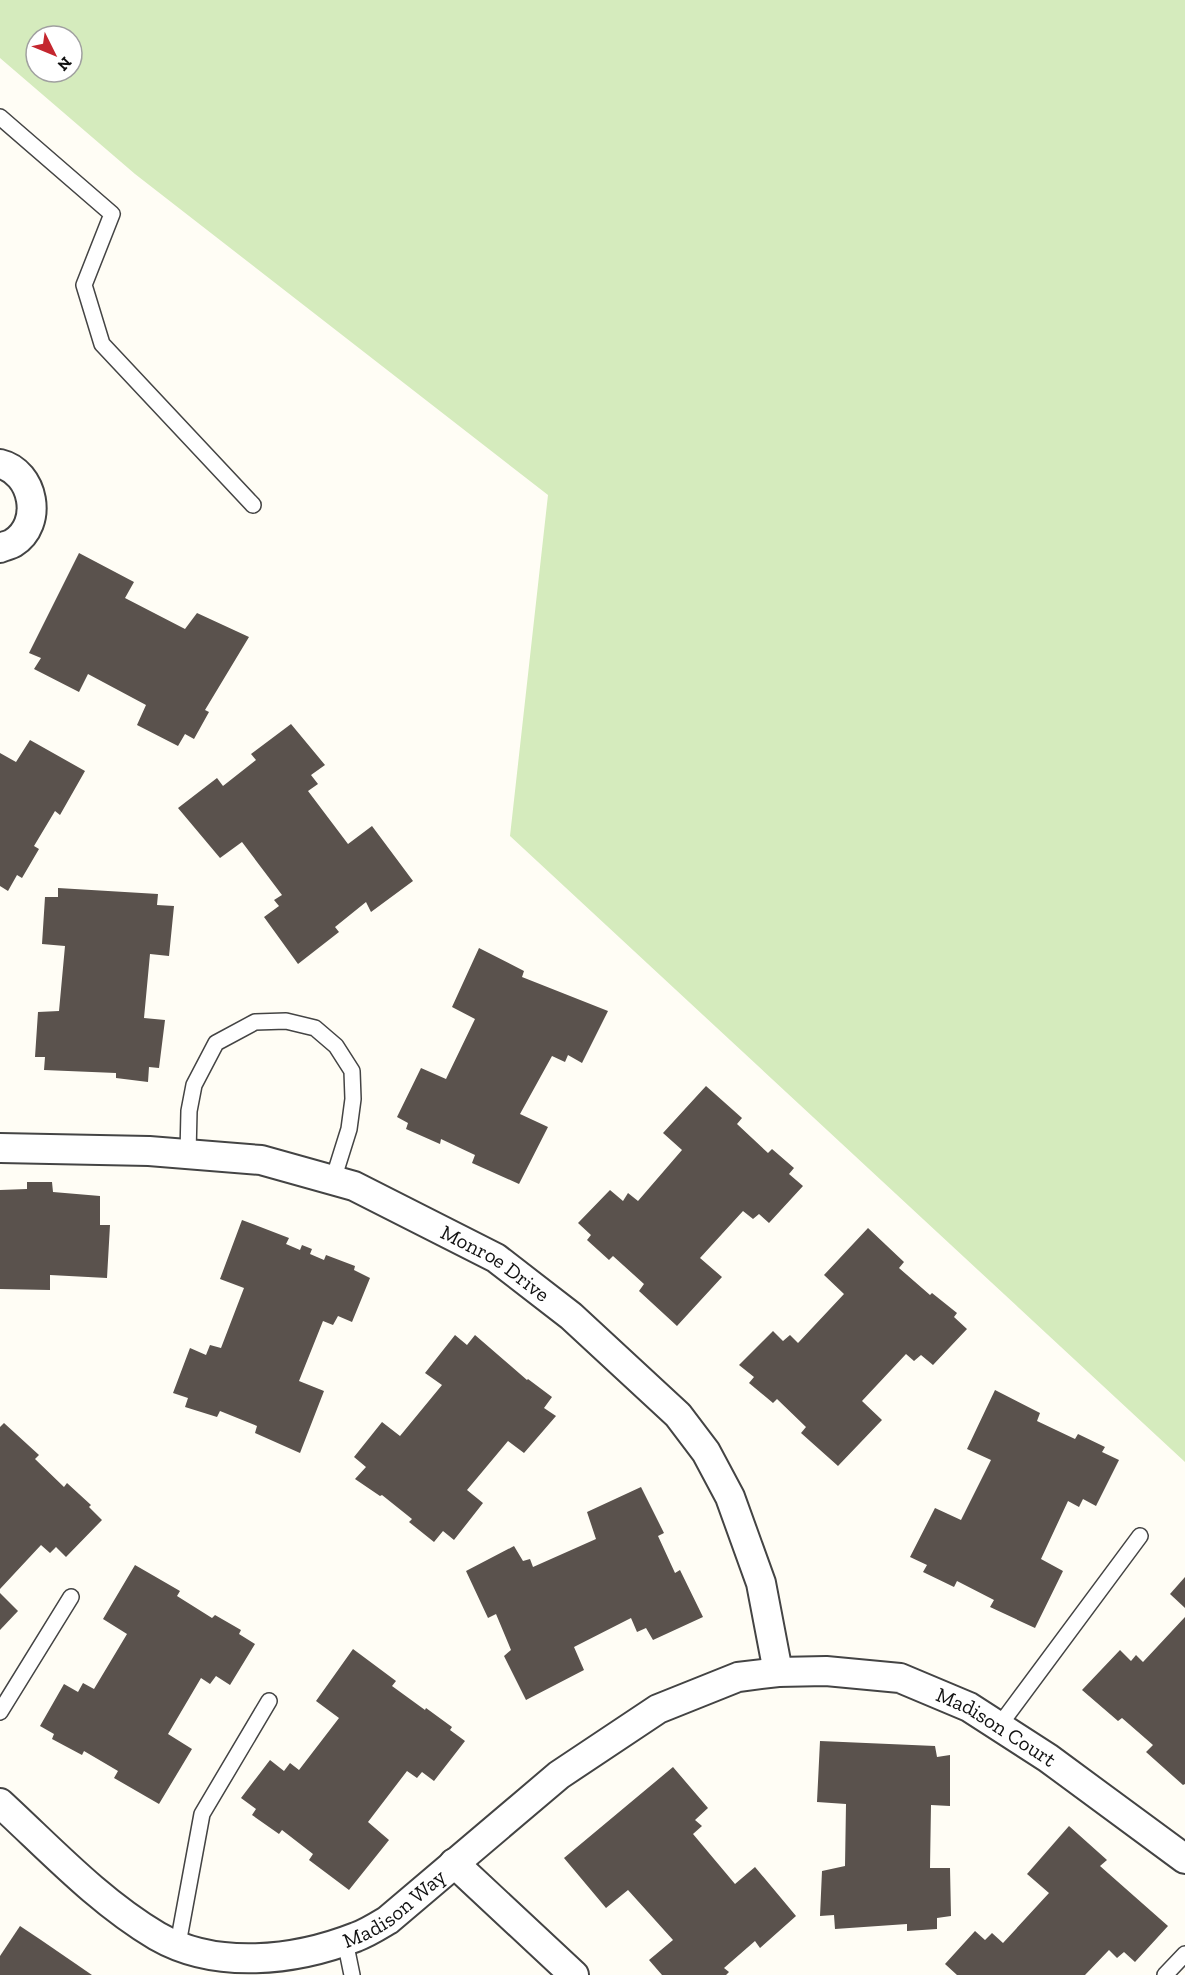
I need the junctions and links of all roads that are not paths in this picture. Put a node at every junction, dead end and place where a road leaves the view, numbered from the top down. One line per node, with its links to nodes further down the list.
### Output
1 (0, 117): 3 (lane)
2 (0, 464): 4 (street)
3 (253, 505)
4 (0, 548)
5 (0, 1148): 6 (street, Monroe Drive)
6 (188, 1154): 7 (street, Monroe Drive); 7 (lane)
7 (333, 1180): 10 (street, Monroe Drive)
8 (1140, 1536): 13 (lane)
9 (71, 1597): 12 (lane)
10 (778, 1672): 13 (street, Madison Court); 16 (street, Madison Way)
11 (269, 1701): 18 (lane)
12 (0, 1712)
13 (999, 1726): 15 (street, Madison Court)
14 (0, 1803): 18 (street, Madison Way)
15 (1185, 1859)
16 (454, 1863): 17 (street, Madison Way); 22 (street)
17 (345, 1941): 20 (street, Madison Way); 21 (lane)
18 (178, 1944): 20 (street, Madison Way)
19 (1185, 1954): 23 (lane)
20 (236, 1966)
21 (352, 1975)
22 (574, 1975)
23 (1165, 1975)

